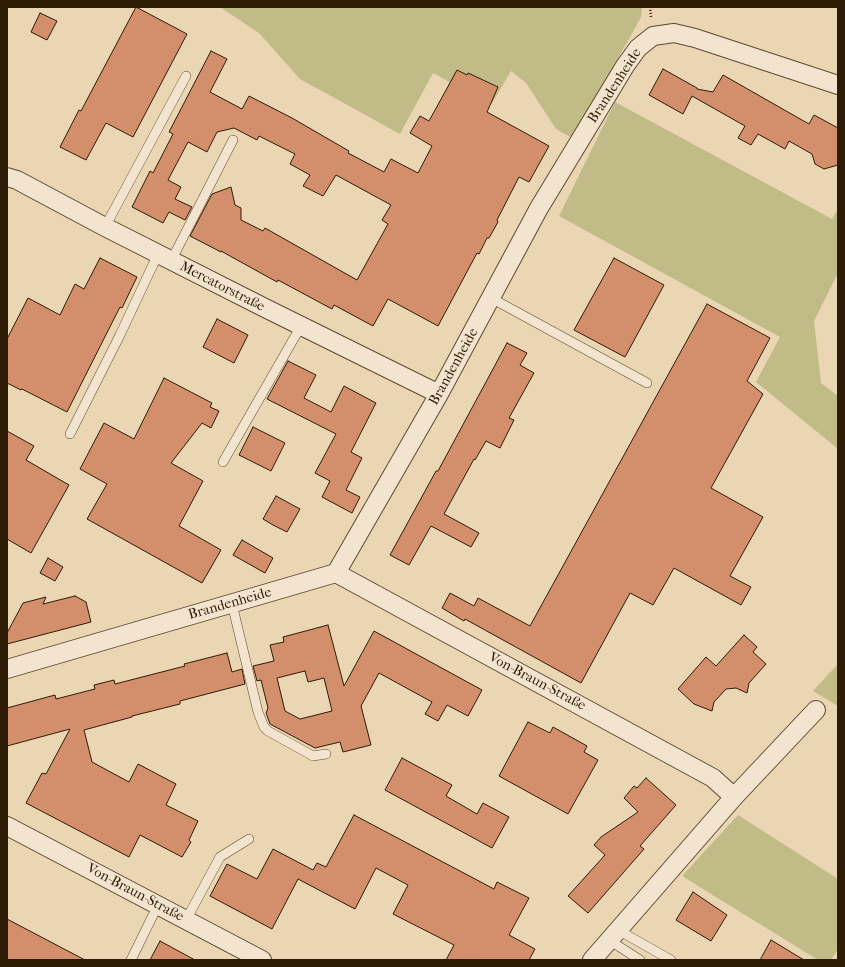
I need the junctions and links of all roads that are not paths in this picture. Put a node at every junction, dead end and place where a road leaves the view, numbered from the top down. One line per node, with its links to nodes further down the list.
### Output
1 (186, 76): 5 (lane)
2 (838, 85): 7 (street, Brandenheide)
3 (233, 140): 6 (lane)
4 (7, 177): 5 (street, Mercatorstraße)
5 (105, 227): 6 (street, Mercatorstraße)
6 (165, 258): 8 (street, Mercatorstraße); 11 (lane)
7 (491, 298): 9 (lane); 10 (street, Brandenheide)
8 (300, 326): 10 (street, Mercatorstraße); 12 (lane)
9 (647, 383)
10 (439, 394): 13 (street, Brandenheide)
11 (70, 434)
12 (222, 462)
13 (336, 573): 14 (street, Brandenheide); 18 (street, Von-Braun-Straße)
14 (232, 604): 15 (street, Brandenheide); 17 (lane)
15 (7, 669)
16 (816, 710): 18 (street)
17 (326, 754)
18 (734, 797): 23 (street)
19 (7, 826): 21 (street, Von-Braun-Straße)
20 (249, 839): 22 (lane)
21 (158, 905): 22 (street, Von-Braun-Straße); 24 (lane)
22 (186, 920): 25 (street, Von-Braun-Straße)
23 (614, 935): 26 (street); 27 (lane); 28 (lane)
24 (131, 960)
25 (262, 960)
26 (592, 960)
27 (640, 960)
28 (670, 960)

